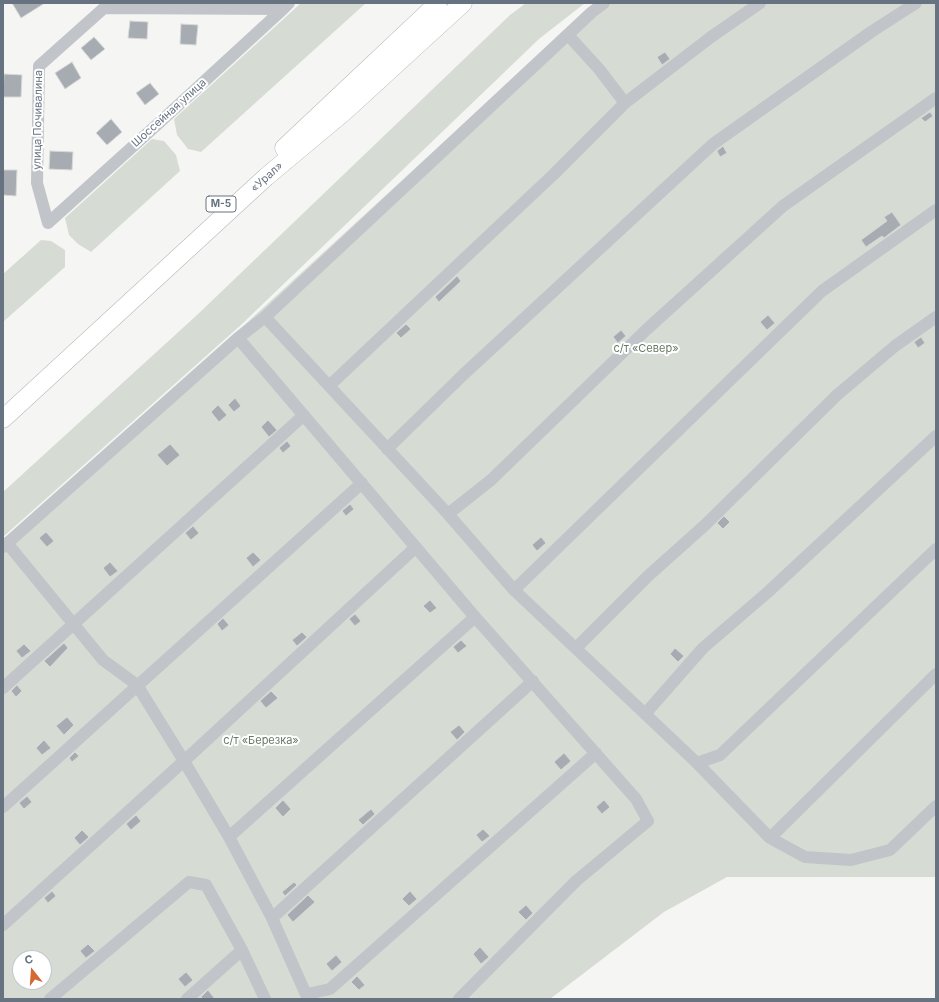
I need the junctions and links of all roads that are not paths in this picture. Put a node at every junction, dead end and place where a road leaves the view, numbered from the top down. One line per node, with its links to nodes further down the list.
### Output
1 (438, 3): 16 (highway, «Урал» / М-5)
2 (463, 3): 18 (highway, «Урал» / М-5)
3 (604, 3): 7 (street)
4 (760, 3): 9 (street)
5 (916, 3): 20 (street)
6 (286, 6): 11 (street, Шоссейная улица); 11 (street, улица Почивалина)
7 (568, 35): 9 (street); 12 (street)
8 (936, 98): 22 (street)
9 (625, 103): 15 (street)
10 (936, 210): 26 (street)
11 (48, 223)
12 (265, 317): 14 (street); 15 (street)
13 (936, 317): 29 (street)
14 (238, 338): 17 (street); 23 (street)
15 (329, 386): 20 (street)
16 (3, 404)
17 (304, 415): 21 (street); 28 (street)
18 (3, 419)
19 (936, 436): 34 (street)
20 (387, 449): 22 (street)
21 (362, 483): 24 (street); 32 (street)
22 (448, 514): 26 (street)
23 (5, 545): 28 (street)
24 (416, 547): 27 (street); 36 (street)
25 (936, 549): 37 (street)
26 (514, 590): 29 (street)
27 (475, 617): 31 (street); 40 (street)
28 (75, 625): 32 (street); 33 (street)
29 (576, 648): 34 (street)
30 (936, 674): 41 (street)
31 (533, 681): 35 (street); 42 (street)
32 (137, 685): 36 (street); 39 (street)
33 (3, 688)
34 (645, 714): 37 (street)
35 (596, 753): 45 (street); 49 (street)
36 (184, 761): 40 (street); 43 (street)
37 (698, 763): 41 (street)
38 (936, 806): 41 (street)
39 (3, 807)
40 (229, 837): 42 (street)
41 (770, 838)
42 (272, 918): 45 (street)
43 (3, 925)
44 (242, 950): 46 (street); 47 (street); 48 (street)
45 (308, 996)
46 (50, 999)
47 (187, 999)
48 (264, 999)
49 (459, 999)

